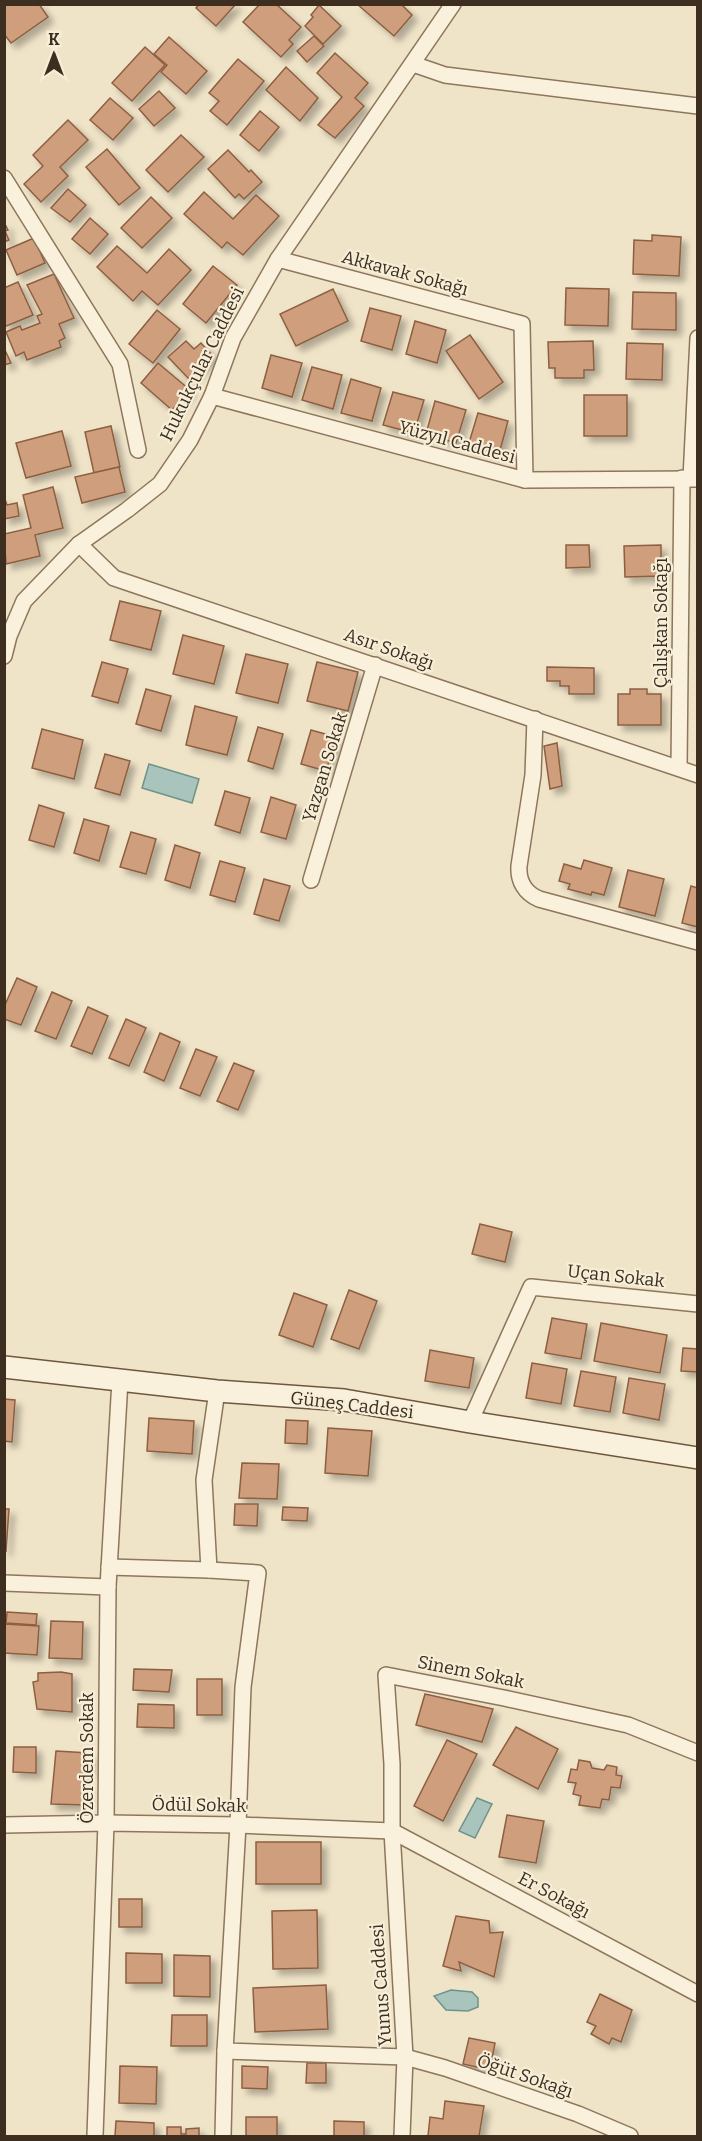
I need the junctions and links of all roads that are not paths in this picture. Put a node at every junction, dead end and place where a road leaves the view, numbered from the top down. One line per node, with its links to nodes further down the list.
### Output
1 (453, 4): 2 (street, Hukukçular Caddesi)
2 (413, 64): 3 (street); 5 (street, Hukukçular Caddesi)
3 (698, 106)
4 (4, 178): 8 (street)
5 (278, 259): 7 (street, Hukukçular Caddesi); 10 (street, Akkavak Sokağı)
6 (698, 338): 9 (street, Çalışkan Sokağı)
7 (212, 396): 10 (street, Yüzyıl Caddesi); 11 (street, Hukukçular Caddesi)
8 (138, 450)
9 (690, 478): 10 (street, Yüzyıl Caddesi); 15 (street, Çalışkan Sokağı)
10 (525, 480)
11 (79, 544): 12 (street, Hukukçular Caddesi); 13 (street, Asır Sokağı)
12 (4, 656)
13 (375, 665): 14 (street, Asır Sokağı); 17 (street, Yazgan Sokak)
14 (535, 719): 15 (street, Asır Sokağı); 18 (street)
15 (679, 768): 16 (street, Asır Sokağı)
16 (698, 775)
17 (311, 880)
18 (698, 942)
19 (698, 1304): 23 (street, Uçan Sokak)
20 (4, 1367): 21 (main road, Güneş Caddesi)
21 (120, 1380): 22 (main road, Güneş Caddesi); 25 (street, Özerdem Sokak)
22 (217, 1391): 23 (main road, Güneş Caddesi); 26 (street)
23 (470, 1422): 24 (main road, Güneş Caddesi)
24 (698, 1458)
25 (109, 1567): 26 (street); 28 (street, Özerdem Sokak)
26 (209, 1570): 31 (street)
27 (4, 1583): 28 (street)
28 (108, 1587): 30 (street, Özerdem Sokak)
29 (698, 1753): 33 (street, Sinem Sokak)
30 (106, 1823): 31 (street, Ödül Sokak); 32 (street, Ödül Sokak); 37 (street, Özerdem Sokak)
31 (238, 1824): 33 (street, Ödül Sokak); 35 (street)
32 (4, 1825)
33 (392, 1832): 34 (street, Er Sokağı); 36 (street, Yunus Caddesi)
34 (698, 1994)
35 (225, 2051): 36 (street, Öğüt Sokağı); 38 (street)
36 (405, 2057): 39 (street, Yunus Caddesi); 40 (street, Öğüt Sokağı)
37 (95, 2136)
38 (223, 2136)
39 (402, 2136)
40 (630, 2136)

